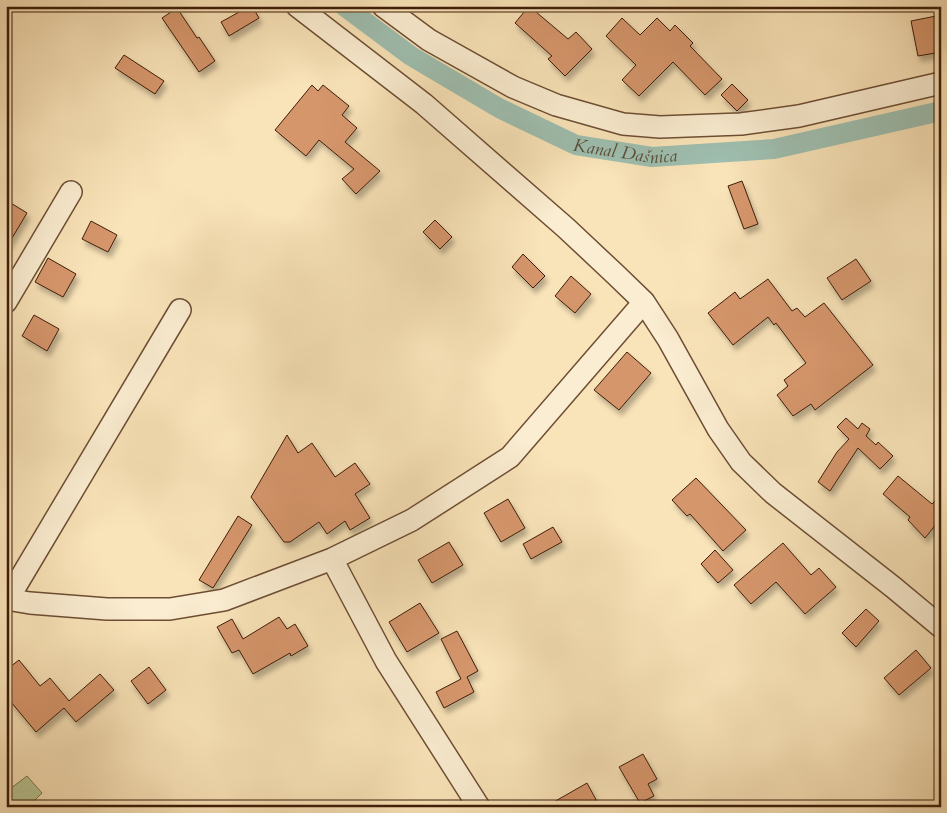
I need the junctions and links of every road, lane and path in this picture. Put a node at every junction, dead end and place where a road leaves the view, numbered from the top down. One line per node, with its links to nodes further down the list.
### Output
1 (297, 6): 6 (street)
2 (383, 6): 3 (street)
3 (941, 83)
4 (71, 192): 5 (street)
5 (6, 302)
6 (644, 302): 8 (street); 10 (street)
7 (180, 310): 9 (street)
8 (332, 559): 9 (street); 11 (street)
9 (7, 599)
10 (941, 627)
11 (479, 807)

